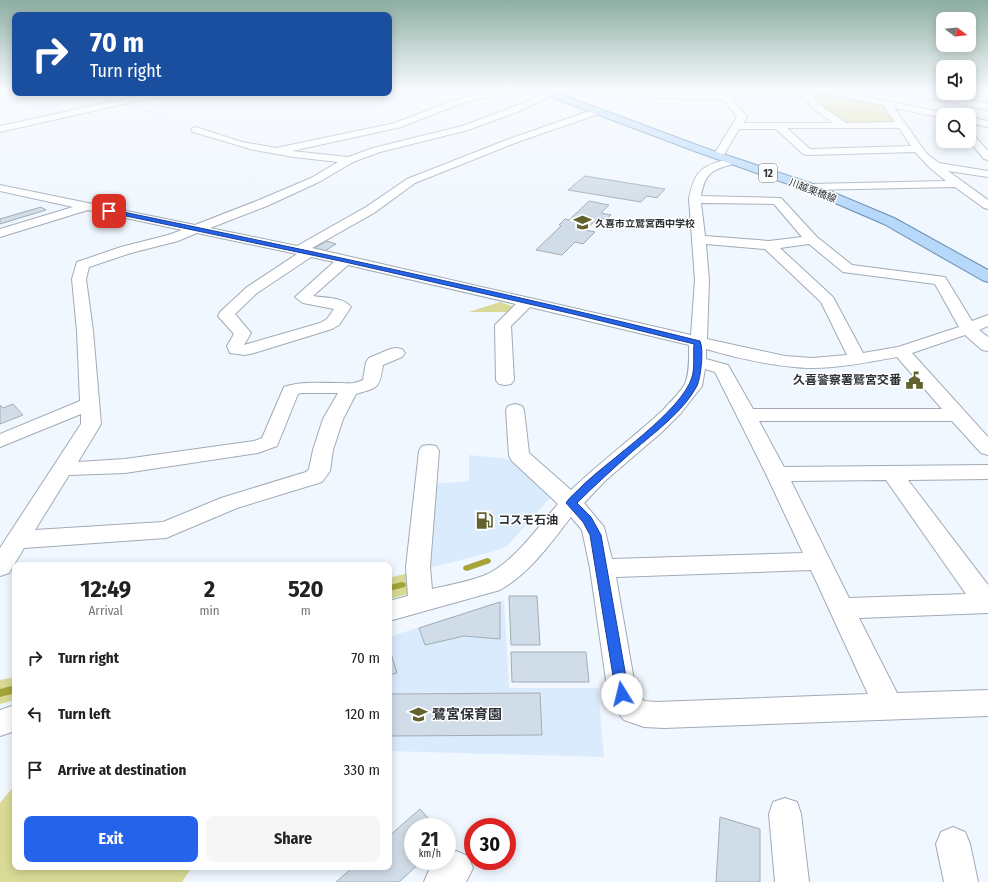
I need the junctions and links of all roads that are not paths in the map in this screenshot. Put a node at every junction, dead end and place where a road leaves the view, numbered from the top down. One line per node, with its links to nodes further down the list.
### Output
1 (196, 130): 15 (street)
2 (374, 130): 15 (street)
3 (457, 130): 18 (street)
4 (543, 130): 34 (street)
5 (649, 130): 17 (main road, 川越栗橋線 / 12)
6 (735, 130): 9 (street)
7 (783, 130): 10 (street)
8 (904, 130): 14 (street)
9 (729, 139): 11 (street); 17 (street)
10 (793, 139): 12 (street); 14 (street)
11 (743, 140)
12 (779, 140)
13 (976, 143): 16 (street)
14 (918, 149): 19 (street)
15 (278, 151): 18 (street)
16 (988, 157)
17 (726, 159): 22 (main road, 川越栗橋線 / 12); 25 (street)
18 (349, 160): 29 (street)
19 (934, 166): 20 (street); 21 (street)
20 (988, 174)
21 (957, 184): 22 (street); 27 (street)
22 (809, 187): 36 (main road, 川越栗橋線 / 12)
23 (0, 188): 24 (street)
24 (32, 195): 26 (street); 28 (street)
25 (695, 199): 31 (street); 32 (street)
26 (6, 202)
27 (988, 205)
28 (87, 207): 29 (street); 30 (street)
29 (197, 228): 34 (street); 48 (street)
30 (0, 233)
31 (699, 240): 33 (street); 40 (street)
32 (812, 240): 33 (street); 39 (street)
33 (769, 245): 44 (street)
34 (305, 251): 35 (street); 35 (street)
35 (345, 260): 37 (street)
36 (988, 277)
37 (527, 301): 40 (street); 46 (street)
38 (988, 320): 39 (street)
39 (968, 328): 41 (street); 42 (street)
40 (698, 342): 44 (street); 45 (street)
41 (988, 346)
42 (901, 351): 44 (street); 51 (street)
43 (396, 354): 47 (street)
44 (858, 358)
45 (697, 363): 50 (street); 59 (street)
46 (505, 380)
47 (347, 391): 55 (street); 60 (street)
48 (90, 404): 52 (street); 55 (street)
49 (515, 410): 59 (street)
50 (746, 415): 51 (street); 58 (street)
51 (958, 415): 53 (street)
52 (0, 440)
53 (988, 449)
54 (429, 451): 64 (street)
55 (64, 469): 60 (street)
56 (988, 472): 57 (street)
57 (892, 473): 58 (street); 65 (street)
58 (777, 474): 61 (street)
59 (571, 503): 63 (street); 64 (street)
60 (18, 540): 62 (street)
61 (819, 561): 63 (street); 66 (street)
62 (0, 567)
63 (602, 568): 69 (street)
64 (421, 602): 67 (street)
65 (988, 603): 66 (street)
66 (842, 608): 69 (street)
67 (392, 610)
68 (988, 703): 69 (street)
69 (888, 706)
70 (12, 719): 71 (street)
71 (0, 723)
72 (785, 814): 74 (street)
73 (953, 844): 75 (street)
74 (792, 882)
75 (960, 882)

